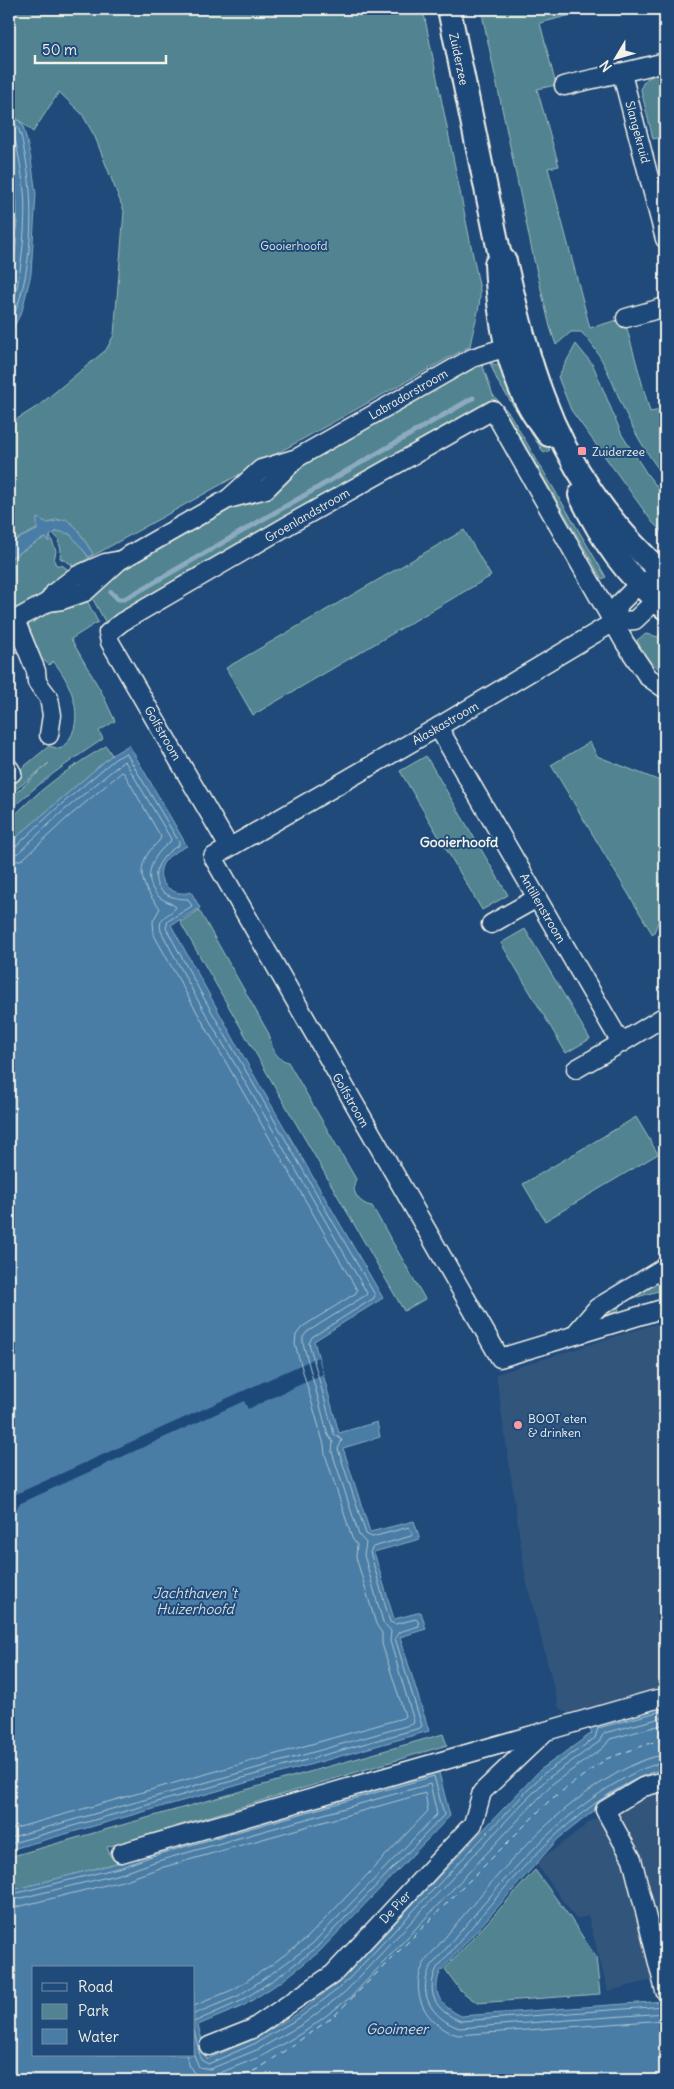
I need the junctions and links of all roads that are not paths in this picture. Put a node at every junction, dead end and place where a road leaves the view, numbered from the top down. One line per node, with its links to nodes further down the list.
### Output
1 (449, 9): 9 (street, Zuiderzee)
2 (665, 62): 3 (street)
3 (622, 74): 4 (street); 5 (street, Slangekruid)
4 (564, 86)
5 (659, 189): 6 (street, Slangekruid)
6 (665, 239)
7 (665, 307): 8 (street)
8 (626, 318)
9 (516, 344): 10 (street, Zuiderzee); 11 (street, Zuiderzee); 13 (street, Labradorstroom)
10 (664, 574): 11 (street); 12 (street)
11 (639, 584): 12 (street, Zuiderzee); 15 (street)
12 (661, 604): 15 (street, Alaskastroom)
13 (12, 622): 18 (street, Labradorstroom)
14 (122, 622): 15 (street, Groenlandstroom); 20 (street, Golfstroom)
15 (614, 622): 16 (street); 17 (street, Alaskastroom)
16 (665, 689)
17 (438, 727): 19 (street, Alaskastroom); 21 (street, Antillenstroom)
18 (50, 735)
19 (274, 821): 20 (street, Golfstroom)
20 (229, 847): 28 (street, Golfstroom)
21 (537, 898): 22 (street); 24 (street, Antillenstroom)
22 (491, 924)
23 (665, 1016): 24 (street)
24 (621, 1043): 25 (street)
25 (576, 1069)
26 (665, 1267): 28 (street)
27 (665, 1308): 28 (street)
28 (574, 1335)
29 (665, 1698): 30 (street, De Pier)
30 (546, 1731): 32 (street, De Pier); 34 (street, De Pier)
31 (665, 1780): 33 (street)
32 (121, 1853)
33 (665, 1991)
34 (209, 2046)

